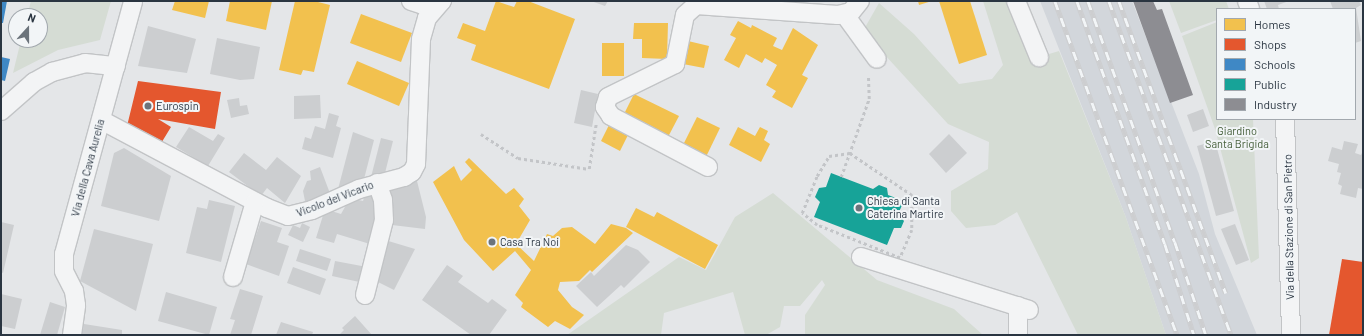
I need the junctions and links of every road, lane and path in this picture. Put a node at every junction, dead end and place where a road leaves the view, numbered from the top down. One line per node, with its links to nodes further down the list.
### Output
1 (133, 1): 9 (street, Via della Cava Aurelia)
2 (411, 1): 3 (street)
3 (442, 1): 19 (street, Vicolo del Vicario)
4 (860, 1): 6 (street)
5 (1016, 1): 7 (street)
6 (845, 15): 8 (street); 17 (street)
7 (1039, 57)
8 (877, 58)
9 (116, 66): 11 (street); 12 (street, Via della Cava Aurelia)
10 (868, 75): 16 (path)
11 (1, 111)
12 (102, 120): 20 (street, Vicolo del Vicario); 24 (street, Via della Cava Aurelia)
13 (1285, 120): 26 (street, Via della Stazione di San Pietro)
14 (596, 122): 15 (path)
15 (481, 134)
16 (850, 153): 16 (path); 18 (path)
17 (708, 167)
18 (841, 177)
19 (377, 182): 20 (street, Vicolo del Vicario); 23 (street)
20 (254, 202): 22 (street)
21 (861, 257): 25 (street)
22 (233, 277)
23 (365, 295)
24 (72, 335)
25 (1018, 335)
26 (1291, 335)

